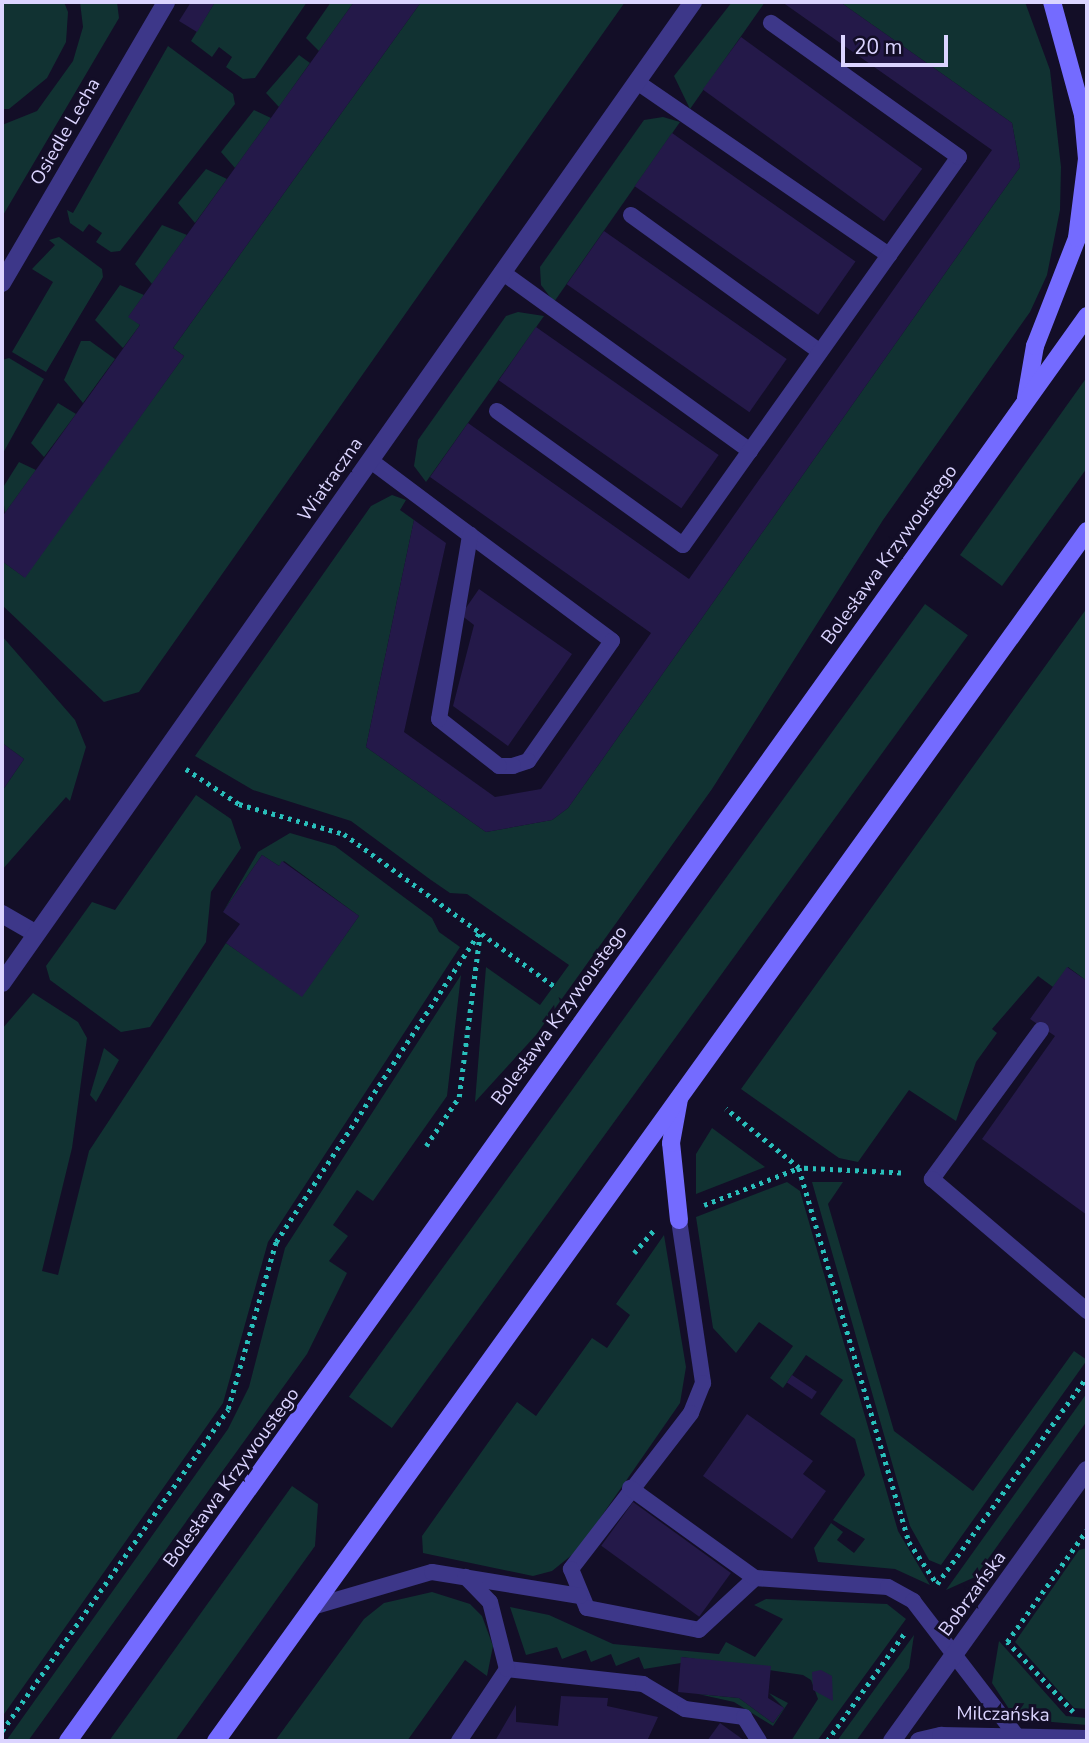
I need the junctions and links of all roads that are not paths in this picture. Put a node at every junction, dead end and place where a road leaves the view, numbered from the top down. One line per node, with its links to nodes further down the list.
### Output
1 (166, 2): 9 (street, Osiedle Lecha)
2 (693, 2): 5 (street, Wiatraczna)
3 (1051, 6): 12 (main road)
4 (771, 23): 7 (lane)
5 (637, 82): 7 (lane); 8 (street, Wiatraczna)
6 (631, 215): 11 (lane)
7 (889, 254): 11 (lane)
8 (502, 272): 14 (lane); 15 (street, Wiatraczna)
9 (2, 282)
10 (1087, 316): 12 (main road, Bolesława Krzywoustego)
11 (820, 352): 14 (lane)
12 (1025, 402): 35 (main road, Bolesława Krzywoustego)
13 (497, 411): 14 (lane)
14 (750, 451)
15 (371, 461): 17 (lane); 19 (street, Wiatraczna)
16 (1087, 532): 22 (main road)
17 (470, 535): 17 (lane)
18 (2, 914): 19 (street)
19 (36, 934): 20 (street, Wiatraczna)
20 (2, 983)
21 (1041, 1030): 24 (lane)
22 (685, 1086): 23 (main road); 30 (main road)
23 (679, 1218): 26 (lane)
24 (1087, 1311)
25 (1087, 1471): 31 (street, Bobrzańska)
26 (631, 1488): 28 (lane); 29 (lane)
27 (466, 1577): 29 (lane); 30 (lane); 32 (lane)
28 (755, 1578): 29 (lane); 31 (lane)
29 (580, 1597)
30 (312, 1608): 36 (main road)
31 (956, 1654): 33 (lane); 39 (street, Bobrzańska)
32 (508, 1668): 37 (lane); 38 (lane)
33 (1016, 1735): 34 (street, Milczańska); 40 (street, Milczańska)
34 (1087, 1739)
35 (68, 1741)
36 (216, 1741)
37 (459, 1741)
38 (759, 1741)
39 (892, 1741)
40 (919, 1741)

